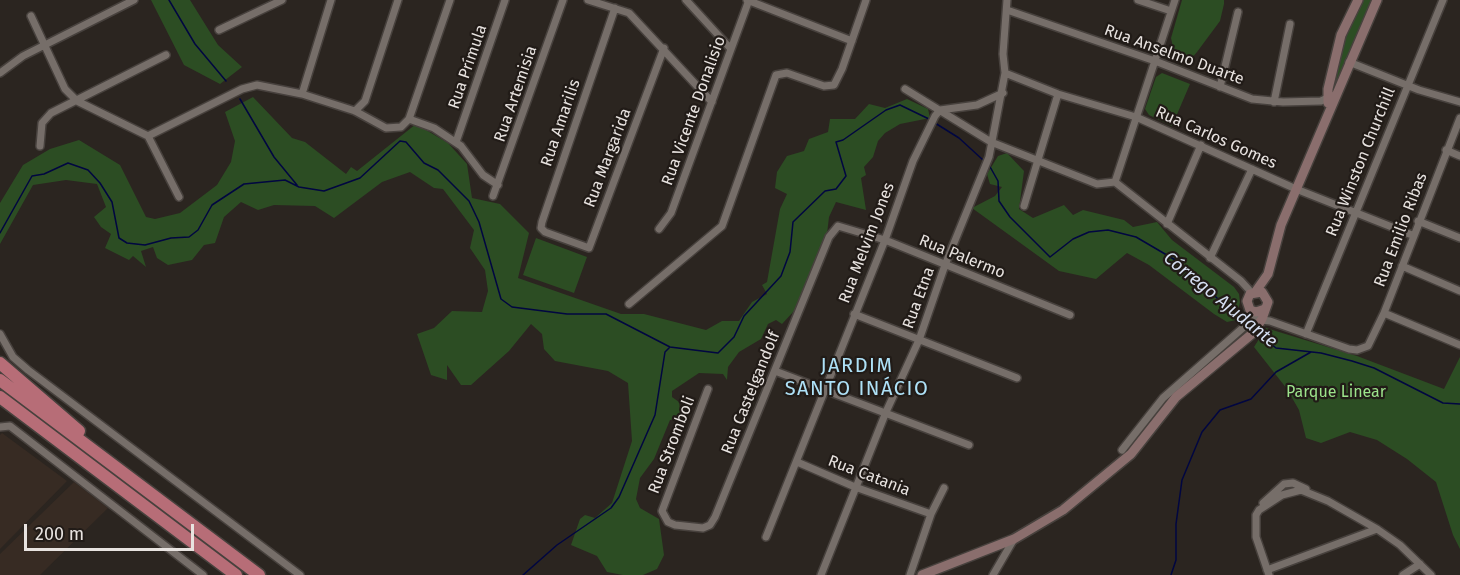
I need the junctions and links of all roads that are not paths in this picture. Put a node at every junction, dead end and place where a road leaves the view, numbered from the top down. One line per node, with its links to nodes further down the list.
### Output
1 (134, 0): 26 (street)
2 (282, 0): 24 (street)
3 (331, 0): 38 (street)
4 (398, 0): 45 (street)
5 (450, 0): 49 (street)
6 (505, 0): 51 (street, Rua Prímula)
7 (563, 0): 60 (street, Rua Artemisia)
8 (588, 0): 18 (street)
9 (686, 0): 28 (street)
10 (748, 0): 25 (street); 28 (street, Rua Vicente Donalisio)
11 (866, 0): 25 (street)
12 (1007, 0): 19 (street)
13 (1138, 0): 20 (street)
14 (1174, 0): 20 (street)
15 (1358, 0): 40 (street)
16 (1377, 0): 31 (street)
17 (1443, 0): 34 (street, Rua Winston Churchill)
18 (615, 9): 27 (street); 71 (street, Rua Amarilis)
19 (1007, 10): 30 (street, Rua Anselmo Duarte); 33 (street)
20 (1170, 11): 30 (street)
21 (1238, 12): 35 (street)
22 (31, 16): 26 (street)
23 (1290, 24): 43 (street)
24 (219, 30)
25 (852, 41): 81 (street)
26 (44, 46): 32 (street); 41 (street)
27 (664, 48): 42 (street); 71 (street, Rua Margarida)
28 (730, 48): 42 (street, Rua Vicente Donalisio)
29 (166, 55): 41 (street)
30 (1155, 61): 35 (street, Rua Anselmo Duarte); 47 (street)
31 (1349, 62): 34 (street); 40 (street)
32 (0, 73)
33 (1005, 74): 37 (street); 39 (street, Rua Carlos Gomes)
34 (1406, 85): 44 (street); 65 (street, Rua Winston Churchill)
35 (1220, 87): 43 (street, Rua Anselmo Duarte)
36 (905, 89): 46 (street)
37 (1003, 93): 46 (street); 52 (street, Rua Etna)
38 (302, 94): 45 (street); 50 (street)
39 (1058, 94): 47 (street, Rua Carlos Gomes); 57 (street)
40 (1331, 96): 43 (street, Rua Anselmo Duarte); 61 (street)
41 (77, 101): 50 (street); 53 (street)
42 (712, 102): 69 (street, Rua Vicente Donalisio)
43 (1274, 102)
44 (1460, 102)
45 (355, 111): 49 (street)
46 (937, 113): 52 (street); 73 (street, Rua Melvim Jones)
47 (1136, 117): 54 (street, Rua Carlos Gomes); 59 (street)
48 (1460, 118): 55 (street, Rua Emilio Ribas)
49 (410, 119): 51 (street)
50 (148, 136): 63 (street)
51 (456, 142): 60 (street)
52 (991, 142): 57 (street); 76 (street, Rua Etna)
53 (40, 146)
54 (1201, 146): 58 (street, Rua Carlos Gomes); 67 (street)
55 (1446, 150): 56 (street); 66 (street, Rua Emilio Ribas)
56 (1460, 156)
57 (1037, 161): 59 (street); 64 (street)
58 (1252, 169): 61 (street, Rua Carlos Gomes); 74 (street)
59 (1115, 182): 67 (street)
60 (498, 185): 62 (street, Rua Artemisia)
61 (1296, 189): 65 (street, Rua Carlos Gomes); 75 (street)
62 (493, 196)
63 (179, 197)
64 (1024, 207)
65 (1356, 213): 70 (street, Rua Carlos Gomes); 87 (street, Rua Winston Churchill)
66 (1418, 221): 70 (street, Rua Emilio Ribas); 72 (street)
67 (1167, 224): 74 (street)
68 (844, 226): 73 (street, Rua Palermo); 92 (street, Rua Castelgandolf)
69 (658, 229)
70 (1412, 235): 77 (street, Rua Emilio Ribas)
71 (559, 237)
72 (1460, 238)
73 (885, 240): 76 (street, Rua Palermo); 83 (street, Rua Melvim Jones)
74 (1210, 258): 79 (street)
75 (1272, 262): 79 (street); 80 (street)
76 (945, 265): 84 (street, Rua Palermo); 89 (street, Rua Etna)
77 (1402, 266): 78 (street); 82 (street, Rua Emilio Ribas)
78 (1460, 291)
79 (1254, 292): 80 (street); 85 (street)
80 (1268, 299): 85 (street)
81 (629, 304)
82 (1384, 313): 87 (street, Rua Emilio Ribas); 90 (street)
83 (854, 314): 89 (street); 96 (street, Rua Melvim Jones)
84 (1070, 315)
85 (1255, 323): 87 (street); 88 (street); 88 (street); 110 (street)
86 (0, 334): 116 (street)
87 (1306, 334)
88 (1236, 335): 101 (street)
89 (919, 340): 93 (street); 98 (street, Rua Etna)
90 (1460, 345)
91 (0, 363): 103 (highway)
92 (775, 371): 96 (street); 106 (street, Rua Castelgandolf)
93 (1017, 378)
94 (0, 380): 103 (highway)
95 (708, 389): 106 (street, Rua Stromboli)
96 (825, 389): 98 (street); 102 (street, Rua Melvim Jones)
97 (0, 397): 114 (highway)
98 (886, 412): 100 (street); 104 (street, Rua Etna)
99 (0, 427): 113 (street)
100 (969, 445)
101 (1122, 450)
102 (797, 462): 104 (street, Rua Catania); 109 (street, Rua Melvim Jones)
103 (133, 480): 115 (highway)
104 (855, 487): 107 (street, Rua Catania); 117 (street, Rua Etna)
105 (944, 488): 107 (street)
106 (662, 511)
107 (932, 514): 118 (street)
108 (1377, 529): 111 (street); 112 (street); 112 (street)
109 (766, 537)
110 (1014, 539): 119 (street); 120 (street)
111 (1420, 564): 121 (street); 122 (street)
112 (1268, 573)
113 (203, 575)
114 (236, 575)
115 (259, 575)
116 (300, 575)
117 (821, 575)
118 (909, 575)
119 (922, 575)
120 (993, 575)
121 (1403, 575)
122 (1431, 575)

